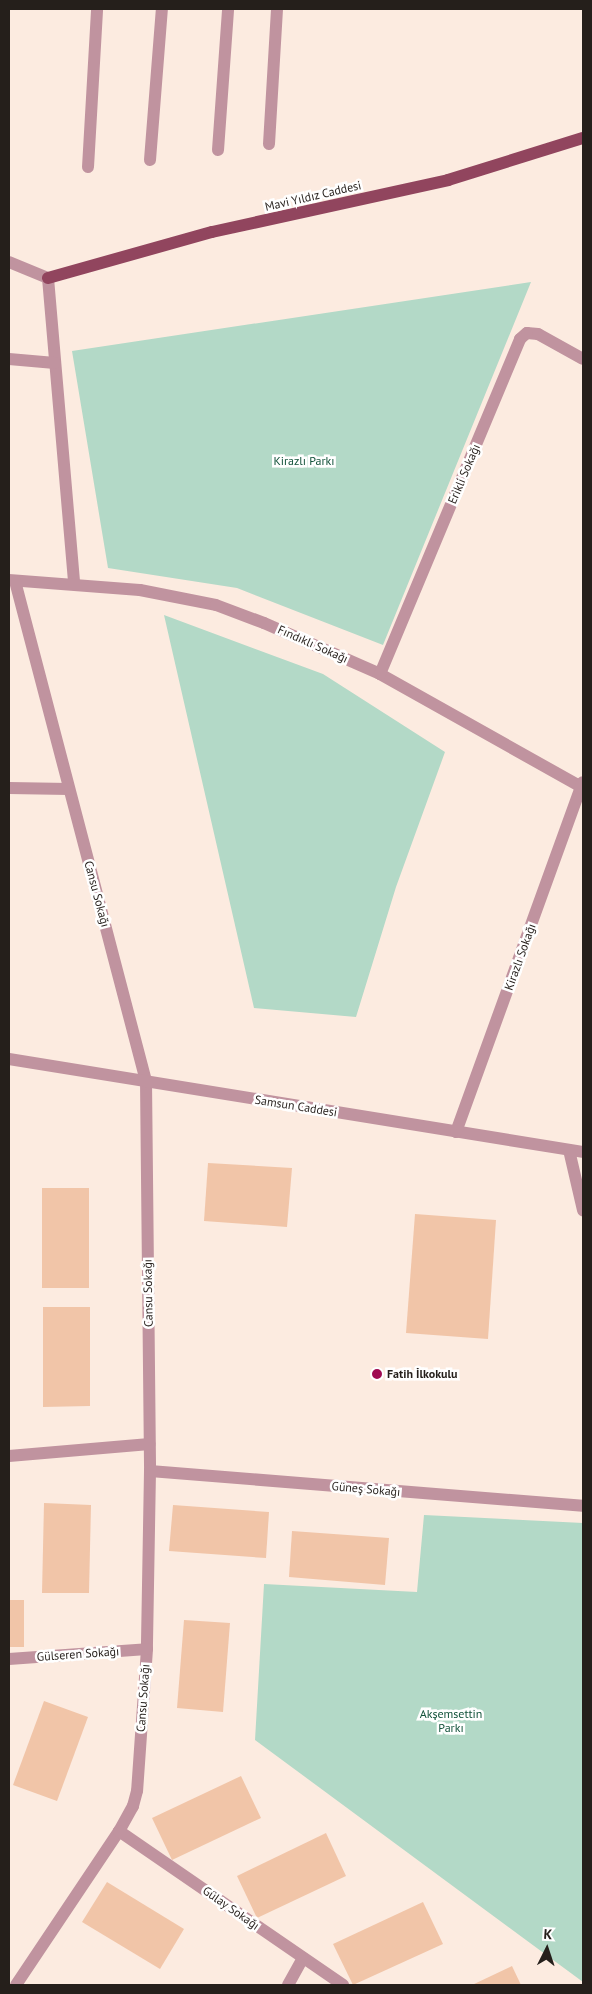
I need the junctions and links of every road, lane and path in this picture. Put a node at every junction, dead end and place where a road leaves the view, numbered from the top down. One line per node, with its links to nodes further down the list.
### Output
1 (97, 9): 9 (street)
2 (162, 9): 8 (street)
3 (228, 9): 7 (street)
4 (276, 9): 6 (street)
5 (583, 138): 11 (main road, Mavi Yıldız Caddesi)
6 (269, 144)
7 (218, 150)
8 (150, 160)
9 (88, 167)
10 (9, 262): 11 (street)
11 (48, 278): 14 (street)
12 (9, 358): 14 (street)
13 (583, 359): 17 (street, Erikli Sokağı)
14 (55, 363): 16 (street)
15 (12, 581): 16 (street, Fındıklı Sokağı); 20 (street, Cansu Sokağı)
16 (74, 584): 17 (street, Fındıklı Sokağı)
17 (380, 674): 18 (street, Fındıklı Sokağı)
18 (583, 786): 23 (street, Kirazlı Sokağı)
19 (9, 788): 20 (street)
20 (69, 789): 22 (street, Cansu Sokağı)
21 (9, 1059): 22 (street, Samsun Caddesi)
22 (146, 1081): 23 (street, Samsun Caddesi); 27 (street, Cansu Sokağı)
23 (456, 1132): 24 (street, Samsun Caddesi)
24 (569, 1150): 25 (street, Samsun Caddesi); 26 (street)
25 (583, 1152)
26 (583, 1210)
27 (149, 1444): 28 (street); 29 (street, Cansu Sokağı)
28 (9, 1456)
29 (150, 1471): 30 (street, Güneş Sokağı); 31 (street, Cansu Sokağı)
30 (583, 1506)
31 (147, 1649): 32 (street, Gülseren Sokağı); 33 (street, Cansu Sokağı)
32 (9, 1659)
33 (119, 1831): 34 (street, Gülay Sokağı); 35 (street, Cansu Sokağı)
34 (303, 1958): 36 (street); 37 (street, Gülay Sokağı)
35 (16, 1985)
36 (288, 1985)
37 (343, 1985)

